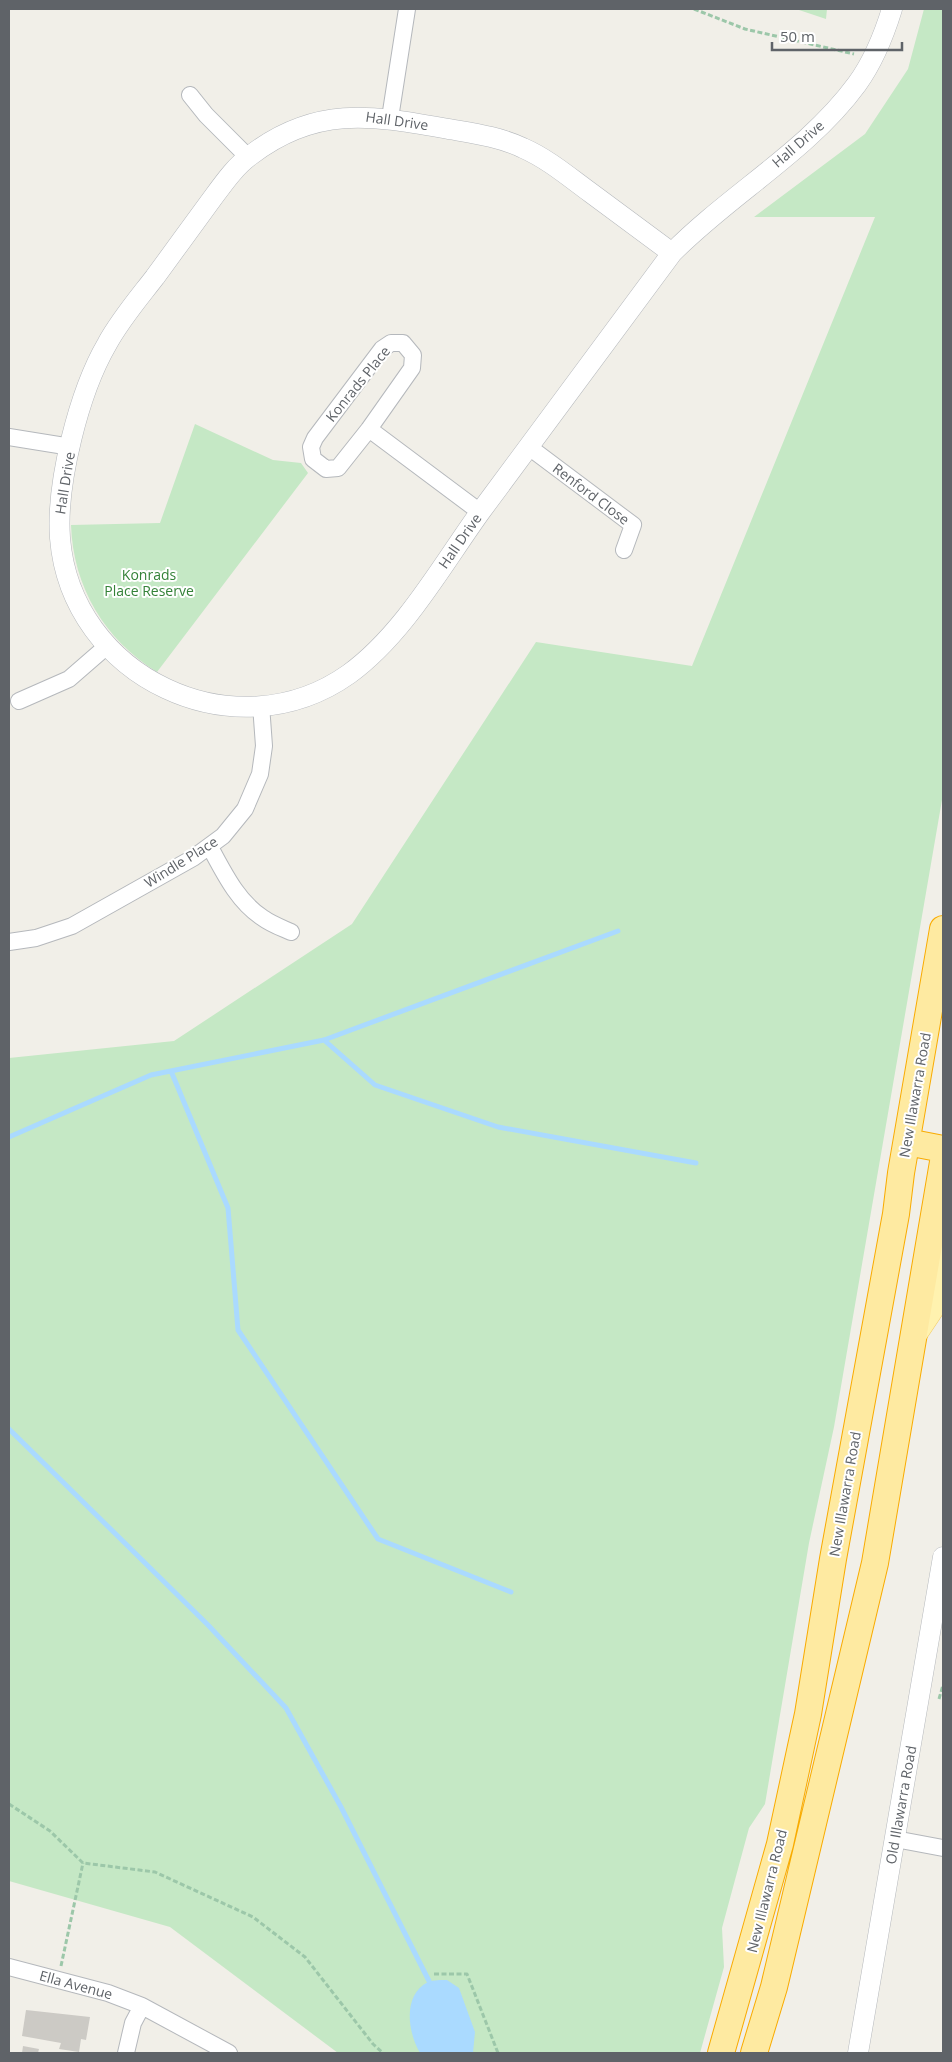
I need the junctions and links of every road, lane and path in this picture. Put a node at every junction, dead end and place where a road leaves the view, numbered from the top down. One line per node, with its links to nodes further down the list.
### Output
1 (408, 9): 6 (street)
2 (694, 9): 4 (path)
3 (892, 9): 4 (street, Hall Drive)
4 (872, 58): 8 (street, Hall Drive)
5 (190, 95): 7 (street)
6 (390, 118): 7 (street, Hall Drive); 8 (street, Hall Drive)
7 (248, 156): 11 (street, Hall Drive)
8 (672, 253): 12 (street, Hall Drive)
9 (369, 429): 9 (street, Konrads Place); 13 (street)
10 (9, 437): 11 (street)
11 (71, 447): 15 (street, Hall Drive)
12 (529, 447): 13 (street, Hall Drive); 14 (street, Renford Close)
13 (480, 512): 17 (street, Hall Drive)
14 (624, 550)
15 (107, 646): 16 (street); 17 (street, Hall Drive)
16 (19, 700)
17 (261, 705): 18 (street, Windle Place)
18 (210, 847): 20 (street); 21 (street, Windle Place)
19 (943, 929): 23 (highway, New Illawarra Road)
20 (291, 932)
21 (9, 942)
22 (943, 1131): 23 (highway)
23 (908, 1139): 24 (highway); 41 (highway, New Illawarra Road)
24 (943, 1149)
25 (943, 1162): 27 (highway, New Illawarra Road)
26 (943, 1249): 27 (main road)
27 (914, 1335): 42 (highway, New Illawarra Road)
28 (943, 1557): 30 (street, Old Illawarra Road)
29 (9, 1804): 32 (path)
30 (895, 1839): 31 (street); 43 (street, Old Illawarra Road)
31 (943, 1848)
32 (83, 1864): 35 (path); 39 (path)
33 (9, 1967): 35 (street, Ella Avenue)
34 (434, 1974): 40 (path)
35 (58, 1980): 36 (street, Ella Avenue)
36 (142, 2006): 37 (street); 38 (street, Ella Avenue)
37 (126, 2053)
38 (229, 2053)
39 (384, 2053)
40 (498, 2053)
41 (721, 2053)
42 (754, 2053)
43 (858, 2053)

